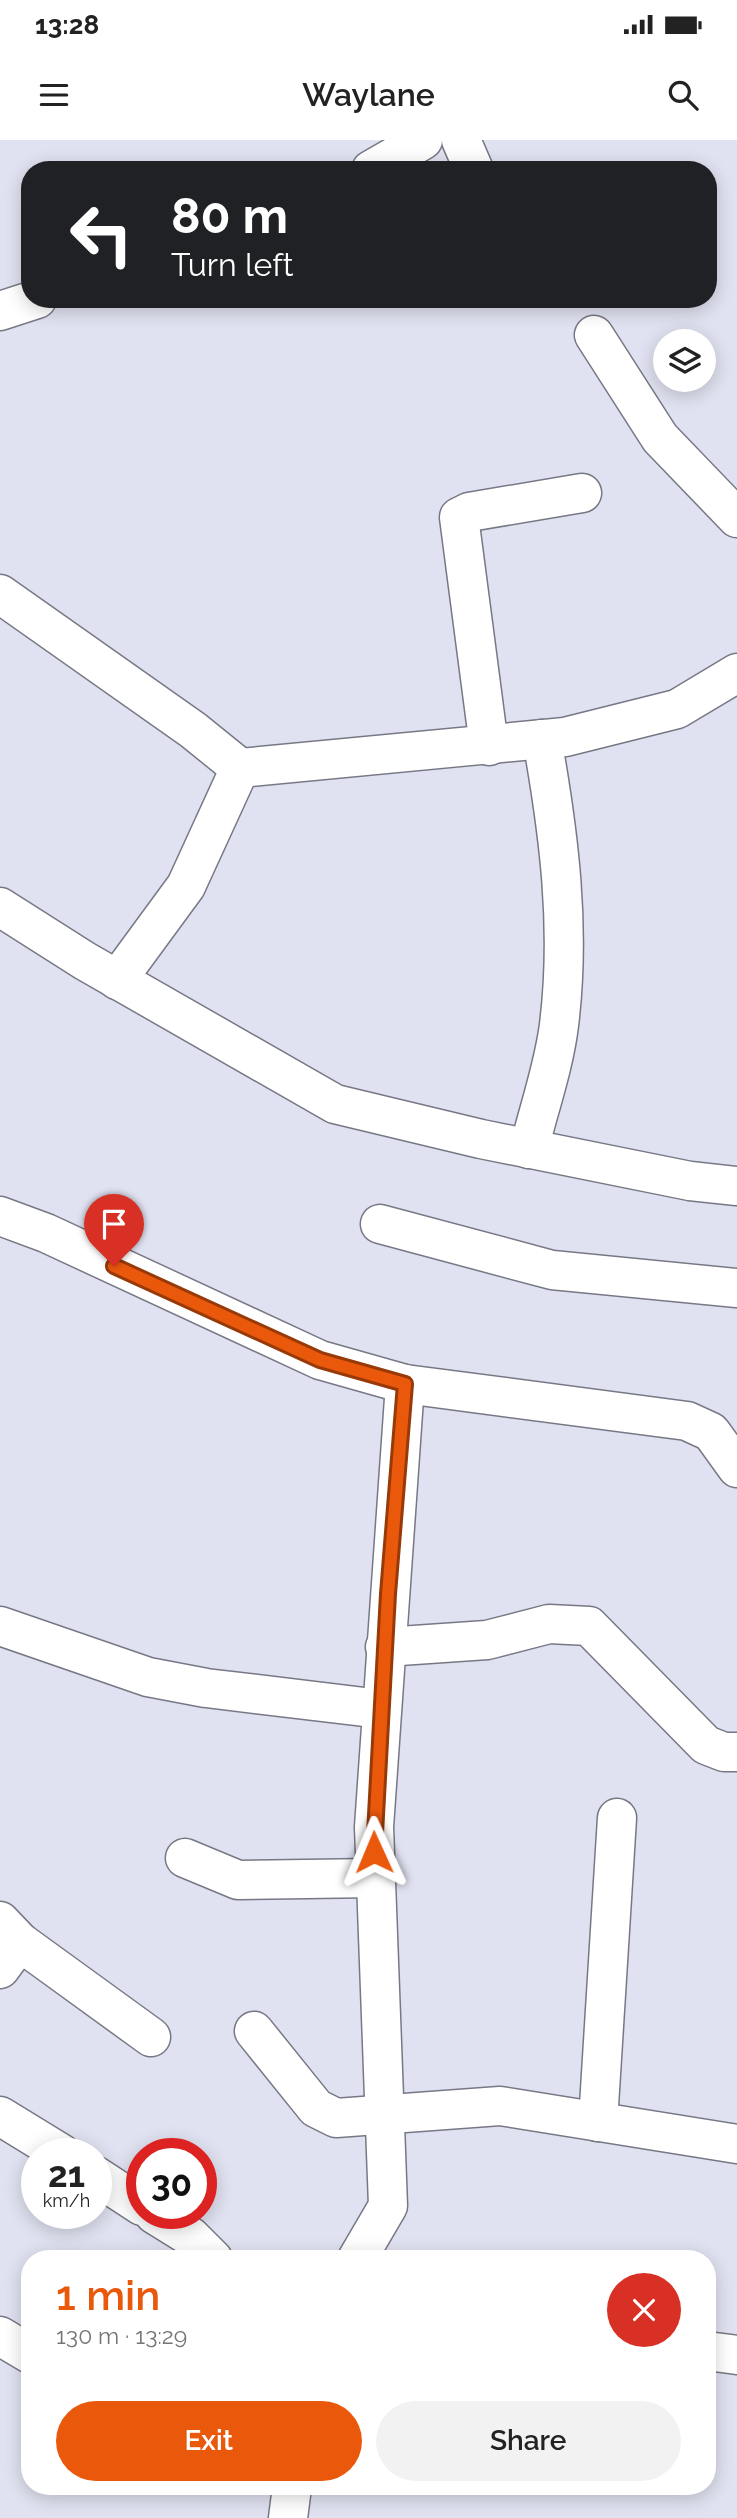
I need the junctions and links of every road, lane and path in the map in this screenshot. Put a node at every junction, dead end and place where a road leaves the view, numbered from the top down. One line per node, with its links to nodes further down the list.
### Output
1 (423, 140): 3 (street)
2 (461, 140): 4 (street)
3 (387, 161)
4 (470, 161)
5 (21, 304): 6 (street)
6 (0, 311)
7 (594, 335): 9 (street)
8 (582, 493): 13 (street)
9 (737, 518)
10 (0, 594): 14 (street)
11 (737, 673): 12 (street)
12 (542, 739): 13 (street); 17 (street)
13 (489, 746): 14 (street)
14 (240, 768): 16 (street)
15 (0, 907): 16 (street)
16 (117, 980): 17 (street)
17 (529, 1149): 18 (street)
18 (737, 1185)
19 (380, 1224): 21 (street)
20 (3, 1226): 22 (street)
21 (737, 1288)
22 (405, 1384): 23 (street); 25 (street)
23 (737, 1468)
24 (0, 1626): 26 (street)
25 (385, 1647): 26 (street); 27 (street)
26 (381, 1709): 30 (street)
27 (737, 1752)
28 (617, 1818): 36 (street)
29 (185, 1858): 30 (street)
30 (375, 1878): 34 (street)
31 (7, 1944): 33 (street)
32 (254, 2031): 34 (street)
33 (151, 2036)
34 (385, 2112): 36 (street); 41 (street)
35 (0, 2116): 37 (street)
36 (598, 2122): 38 (street)
37 (36, 2138)
38 (737, 2144)
39 (169, 2229): 40 (street)
40 (191, 2250)
41 (364, 2250)
42 (0, 2336): 43 (street)
43 (21, 2349)
44 (716, 2352): 45 (street)
45 (737, 2355)
46 (291, 2495): 47 (street)
47 (288, 2518)

